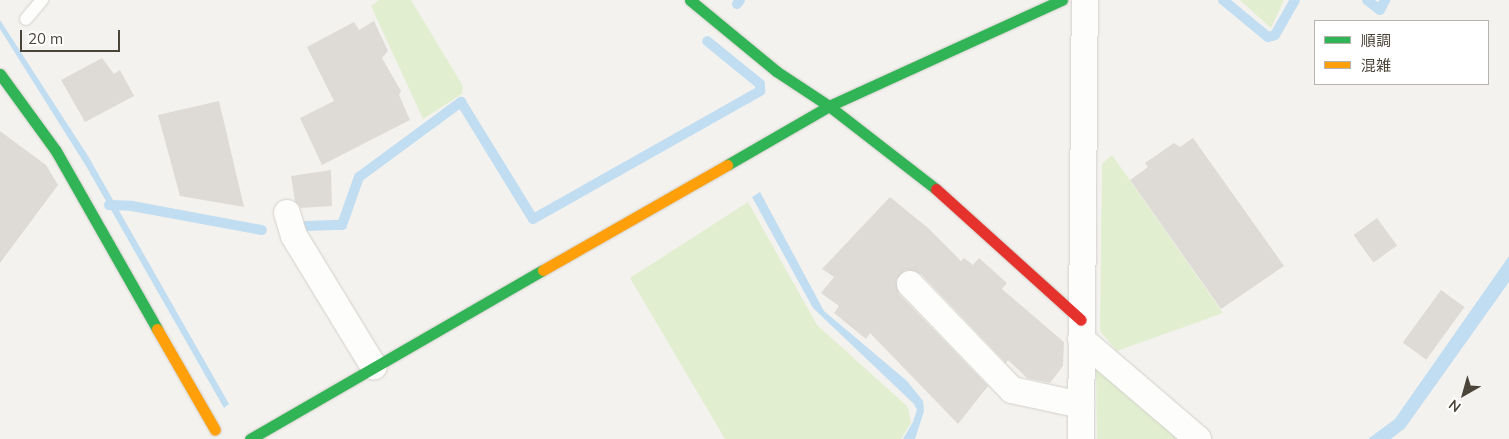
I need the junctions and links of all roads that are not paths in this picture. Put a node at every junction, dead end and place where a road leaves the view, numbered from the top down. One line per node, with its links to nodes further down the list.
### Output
1 (42, 0): 5 (lane)
2 (690, 0): 7 (street)
3 (1062, 0): 7 (street)
4 (1085, 0): 10 (street)
5 (26, 19)
6 (0, 74): 13 (street)
7 (829, 106): 10 (street); 11 (street)
8 (287, 213): 11 (street)
9 (910, 284): 12 (street)
10 (1081, 330): 12 (street); 16 (street)
11 (374, 367): 14 (street)
12 (1081, 405): 15 (street)
13 (215, 430)
14 (250, 439)
15 (1081, 439)
16 (1198, 439)

